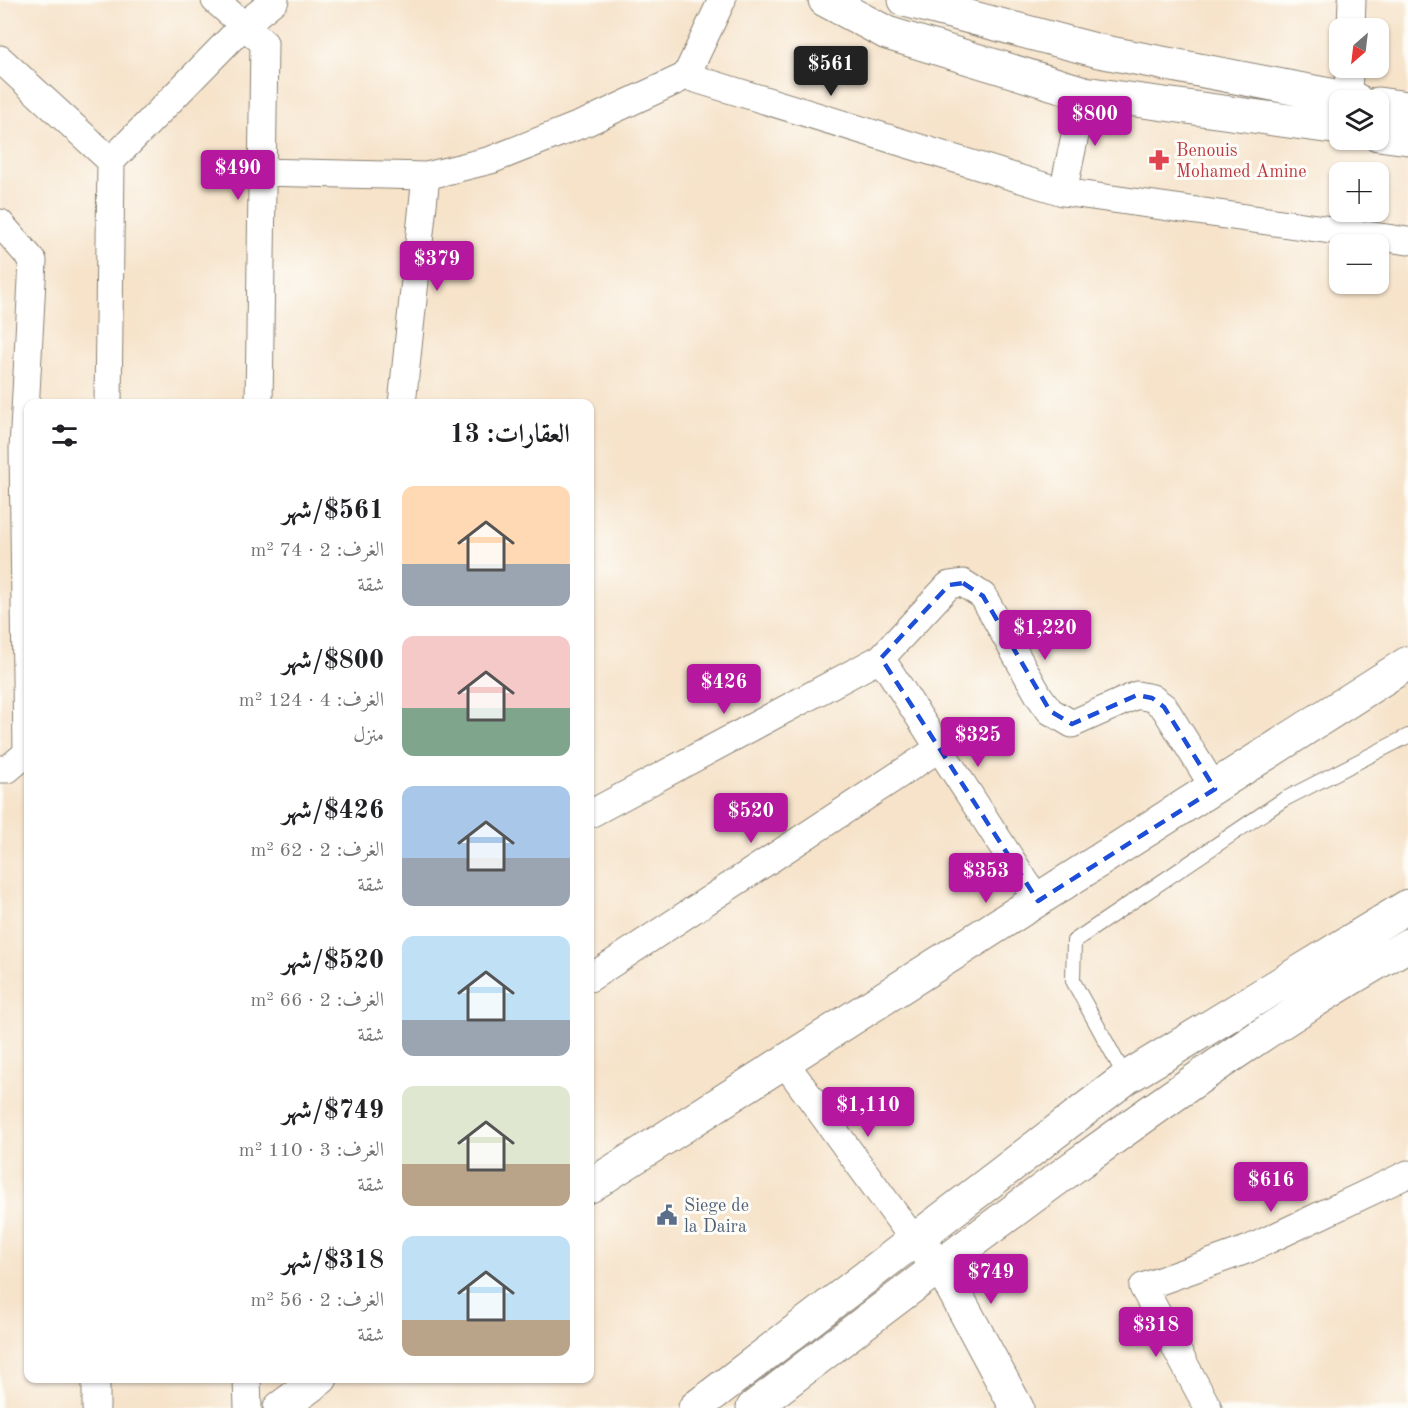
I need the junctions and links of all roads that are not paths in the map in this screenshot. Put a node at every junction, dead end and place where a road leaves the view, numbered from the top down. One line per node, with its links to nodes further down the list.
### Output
1 (215, 0): 8 (street)
2 (275, 0): 8 (street)
3 (722, 0): 10 (street)
4 (825, 0): 11 (main road)
5 (1352, 0): 7 (street)
6 (916, 2): 12 (main road)
7 (1351, 18)
8 (244, 25): 18 (street); 19 (street)
9 (0, 59): 18 (street)
10 (686, 76): 20 (street); 21 (street)
11 (1084, 93): 13 (main road); 21 (street)
12 (1329, 95)
13 (1329, 99)
14 (1389, 105): 15 (main road)
15 (1408, 108)
16 (1389, 135): 17 (main road)
17 (1408, 138)
18 (111, 161): 24 (street)
19 (260, 172): 20 (street); 25 (street)
20 (426, 176): 26 (street)
21 (1063, 192): 23 (street)
22 (0, 223): 27 (street)
23 (1408, 241)
24 (108, 399)
25 (259, 399)
26 (403, 399)
27 (19, 460): 28 (street)
28 (24, 643)
29 (881, 658): 32 (street); 35 (street); 36 (street)
30 (1408, 663): 35 (main road)
31 (1408, 736): 42 (lane)
32 (938, 748): 37 (street); 40 (street)
33 (24, 756): 34 (street)
34 (0, 769)
35 (1215, 789): 37 (main road)
36 (594, 812)
37 (1038, 901): 41 (main road)
38 (1408, 906): 42 (main road)
39 (1408, 945): 46 (main road)
40 (594, 975)
41 (785, 1063): 44 (main road); 45 (street)
42 (1126, 1078): 45 (main road)
43 (1408, 1173): 56 (street)
44 (594, 1183)
45 (914, 1240): 46 (main road); 53 (main road)
46 (940, 1265): 54 (main road); 55 (main road)
47 (96, 1383): 50 (street)
48 (247, 1383): 51 (street)
49 (314, 1383): 52 (main road)
50 (96, 1408)
51 (248, 1408)
52 (280, 1408)
53 (695, 1408)
54 (753, 1408)
55 (1017, 1408)
56 (1208, 1408)

